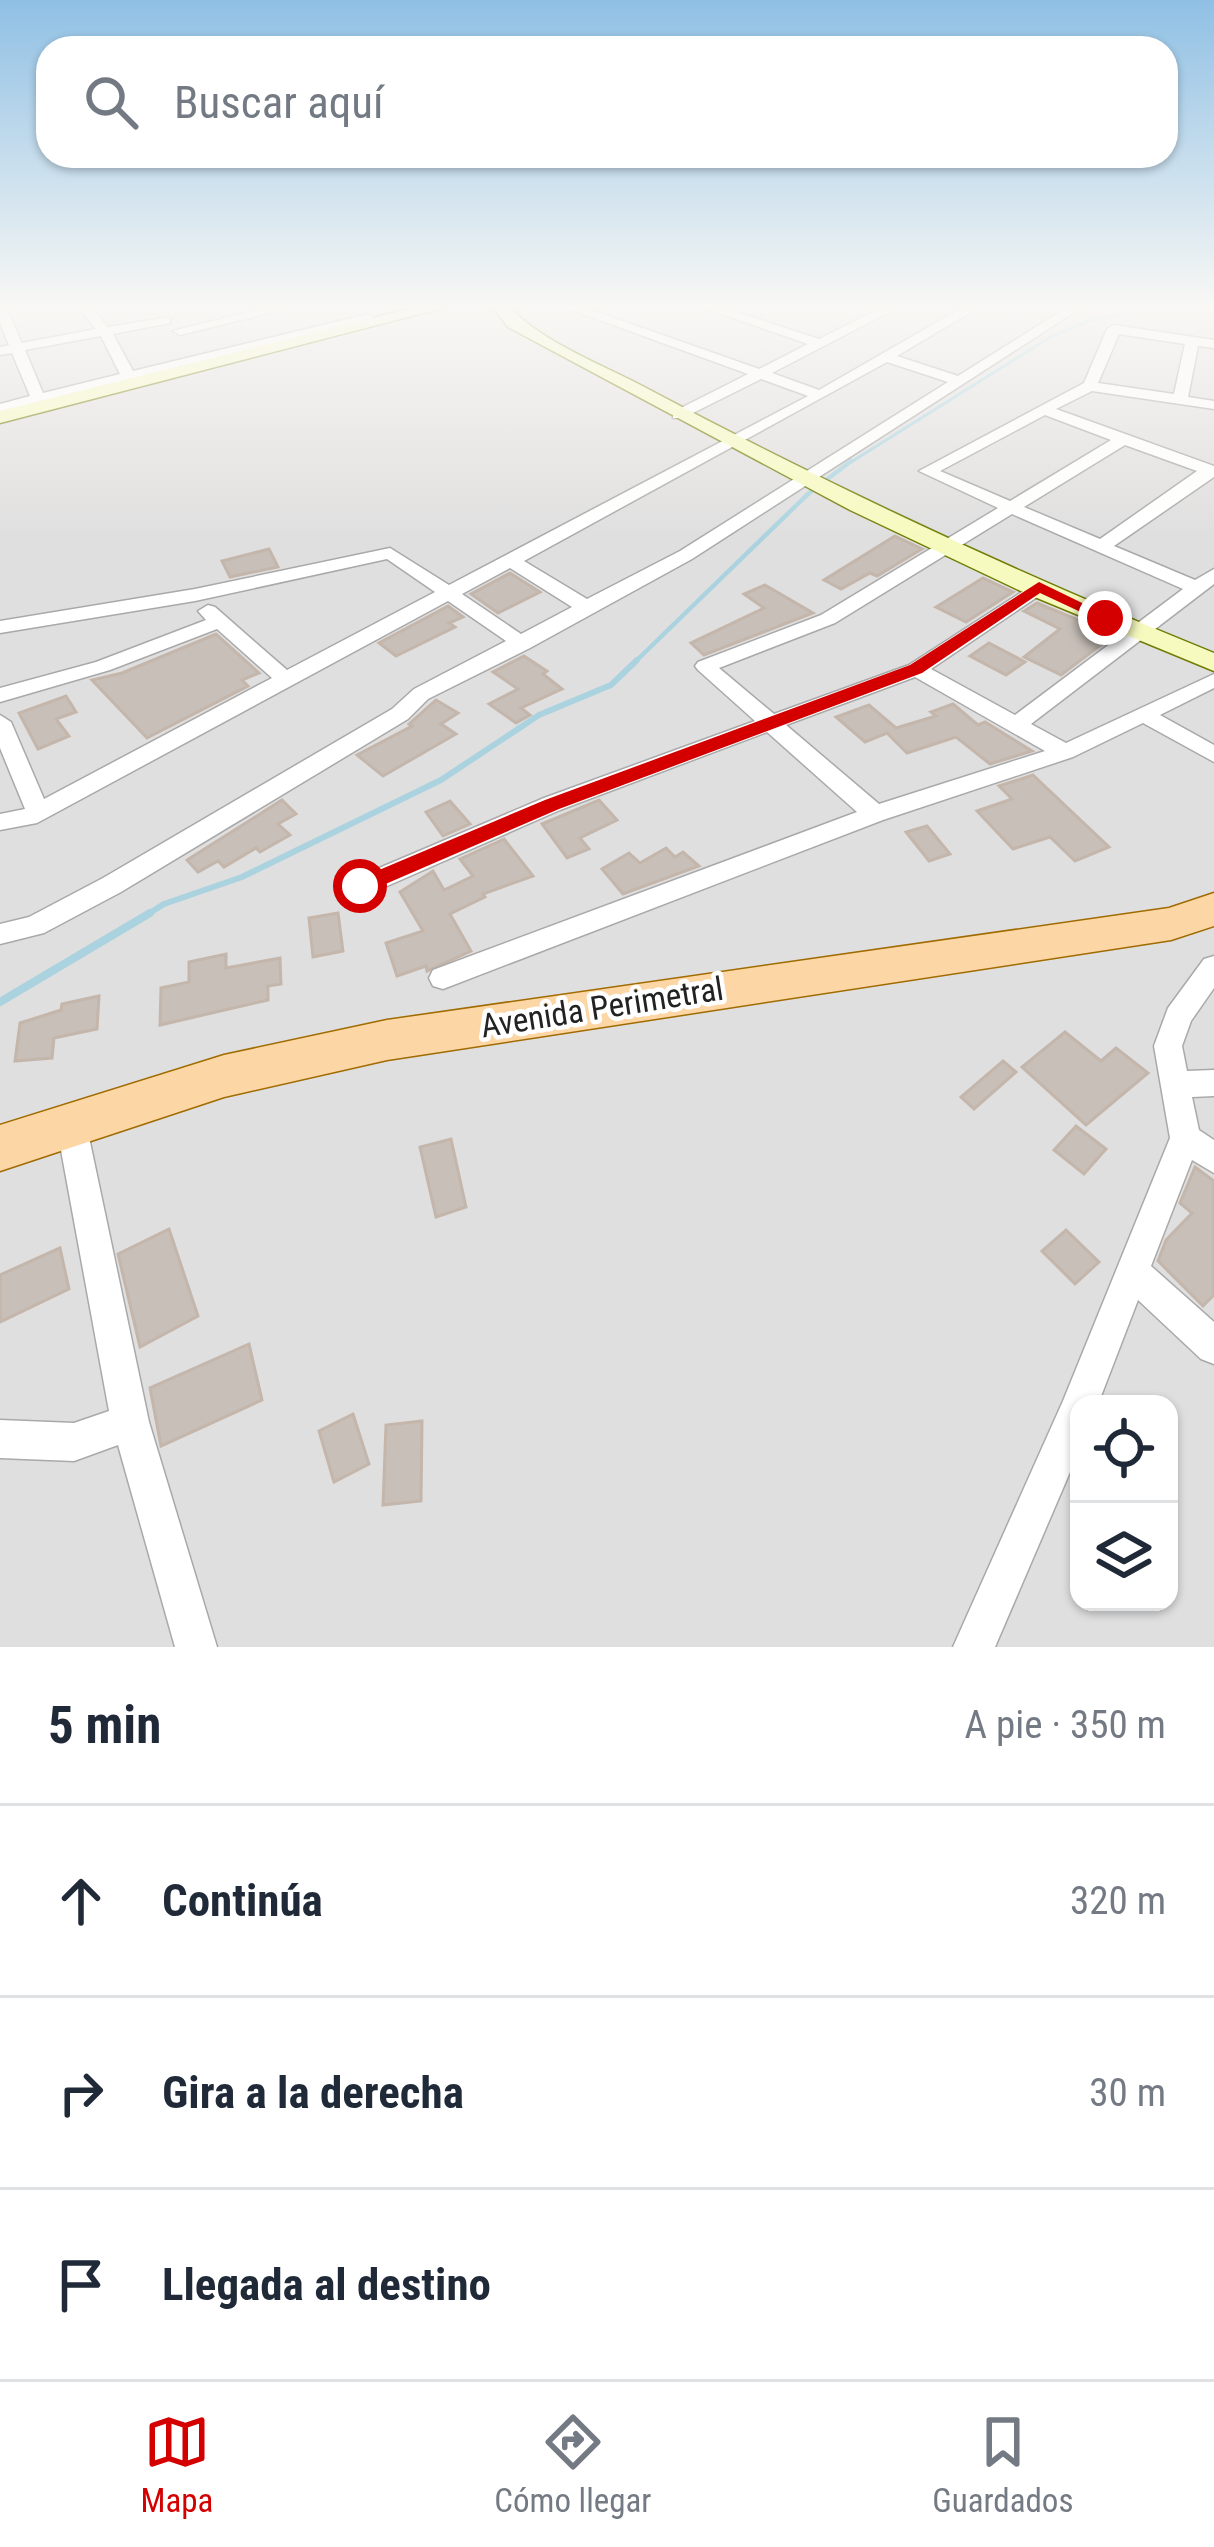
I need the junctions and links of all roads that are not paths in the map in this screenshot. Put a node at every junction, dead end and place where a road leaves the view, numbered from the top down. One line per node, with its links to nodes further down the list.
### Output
1 (32, 383): 13 (street)
2 (101, 383): 13 (street)
3 (122, 383): 17 (street)
4 (620, 383): 18 (street)
5 (743, 383): 18 (street)
6 (783, 383): 12 (street)
7 (841, 383): 12 (street)
8 (955, 383): 22 (street)
9 (1091, 383): 11 (street)
10 (1183, 383): 14 (street)
11 (1090, 386): 14 (street); 16 (street)
12 (820, 395): 20 (street)
13 (38, 399): 17 (street)
14 (1180, 399): 15 (street)
15 (1214, 405)
16 (1044, 410): 19 (street); 23 (street)
17 (0, 412)
18 (678, 416): 20 (street)
19 (1123, 440): 21 (street); 23 (street)
20 (730, 443): 22 (street); 26 (street)
21 (1212, 471): 25 (street)
22 (816, 483): 24 (street); 31 (street)
23 (1010, 507): 24 (street); 25 (street)
24 (948, 544): 28 (street); 43 (street)
25 (1101, 547): 27 (street)
26 (510, 560): 29 (street); 31 (street)
27 (1206, 582): 34 (street)
28 (1039, 587): 34 (street); 37 (street)
29 (448, 593): 30 (street); 35 (street); 38 (street)
30 (195, 595): 32 (street); 33 (street)
31 (586, 607): 35 (street)
32 (218, 622): 38 (street); 40 (street)
33 (0, 627)
34 (1138, 633): 36 (street); 44 (street)
35 (523, 644): 53 (street)
36 (1214, 663)
37 (916, 669): 43 (street); 44 (street)
38 (286, 680): 47 (street)
39 (1214, 680): 41 (street)
40 (0, 695)
41 (1143, 714): 45 (street); 46 (street)
42 (0, 722): 47 (street)
43 (766, 724): 48 (street); 51 (street)
44 (1016, 725): 45 (street)
45 (1065, 752): 48 (street)
46 (1214, 755)
47 (38, 812): 49 (street)
48 (874, 814): 55 (street)
49 (0, 822)
50 (1214, 883): 58 (main road, Avenida Perimetral)
51 (360, 886)
52 (1214, 910): 59 (main road, Avenida Perimetral)
53 (0, 934)
54 (1214, 967): 57 (street)
55 (442, 978)
56 (1214, 1083): 57 (street)
57 (1174, 1084): 60 (street)
58 (0, 1119)
59 (71, 1123): 61 (main road, Avenida Perimetral); 66 (street)
60 (1185, 1138): 62 (street); 63 (street)
61 (0, 1148)
62 (1214, 1158)
63 (1133, 1272): 64 (street); 65 (street)
64 (1214, 1346)
65 (1084, 1395)
66 (130, 1422): 68 (street); 69 (street)
67 (1070, 1429): 70 (street)
68 (0, 1439)
69 (196, 1647)
70 (974, 1647)

